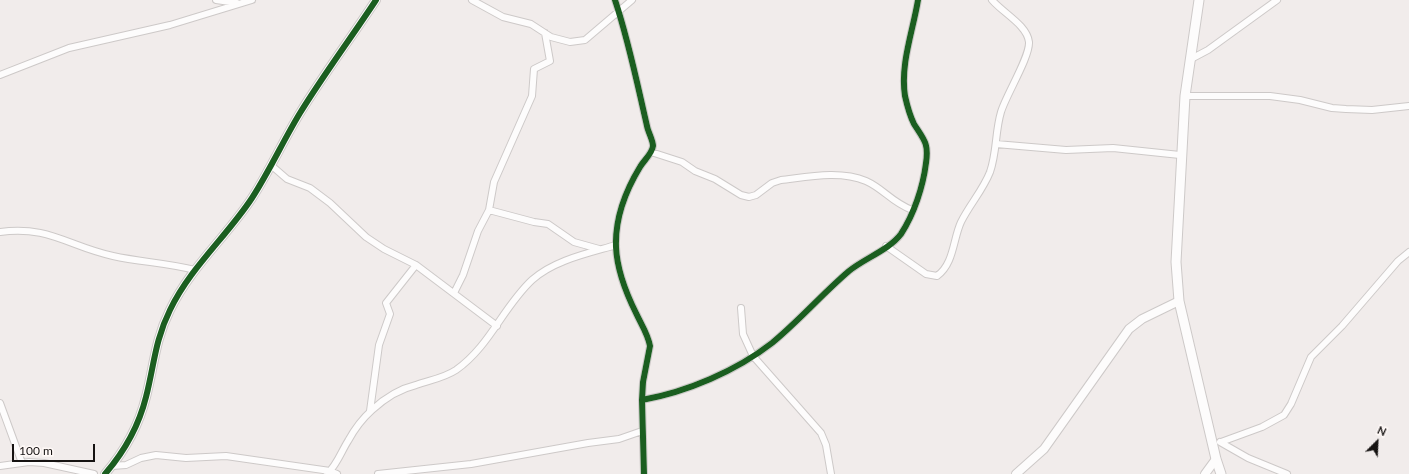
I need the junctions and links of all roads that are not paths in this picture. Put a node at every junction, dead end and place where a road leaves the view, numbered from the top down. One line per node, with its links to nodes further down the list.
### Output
1 (216, 0): 11 (street)
2 (252, 0): 11 (street)
3 (376, 0): 21 (street)
4 (472, 0): 13 (street)
5 (615, 0): 12 (street)
6 (632, 0): 12 (street)
7 (918, 0): 23 (street)
8 (992, 0): 18 (street)
9 (1199, 0): 14 (main road)
10 (1276, 0): 14 (street)
11 (240, 4): 15 (street)
12 (619, 12): 13 (street); 19 (street)
13 (545, 33): 22 (street)
14 (1190, 59): 16 (main road)
15 (0, 75)
16 (1184, 96): 17 (street); 20 (main road)
17 (1409, 106)
18 (996, 144): 20 (street); 26 (street)
19 (651, 152): 23 (street); 25 (street)
20 (1180, 155): 32 (main road)
21 (272, 166): 29 (street); 30 (street)
22 (489, 210): 27 (street); 31 (street)
23 (912, 210): 26 (street)
24 (0, 232): 30 (street)
25 (616, 245): 27 (street); 36 (street)
26 (886, 246): 35 (street)
27 (601, 249): 34 (street)
28 (1409, 252): 40 (street)
29 (416, 265): 31 (street); 38 (street)
30 (195, 270): 44 (street)
31 (454, 293): 34 (street)
32 (1179, 301): 40 (main road); 52 (street)
33 (741, 308): 35 (street)
34 (497, 326): 38 (street)
35 (754, 356): 36 (street); 51 (street)
36 (642, 400): 39 (street)
37 (0, 403): 42 (street)
38 (370, 411): 45 (street)
39 (642, 431): 49 (street); 50 (street)
40 (1216, 442): 41 (main road); 55 (street)
41 (1216, 459): 53 (street); 54 (main road)
42 (22, 463): 43 (street); 46 (street)
43 (0, 466)
44 (112, 466): 45 (street); 47 (street)
45 (328, 472): 48 (street)
46 (94, 474)
47 (105, 474)
48 (337, 474)
49 (378, 474)
50 (644, 474)
51 (830, 474)
52 (1016, 474)
53 (1205, 474)
54 (1221, 474)
55 (1287, 474)

